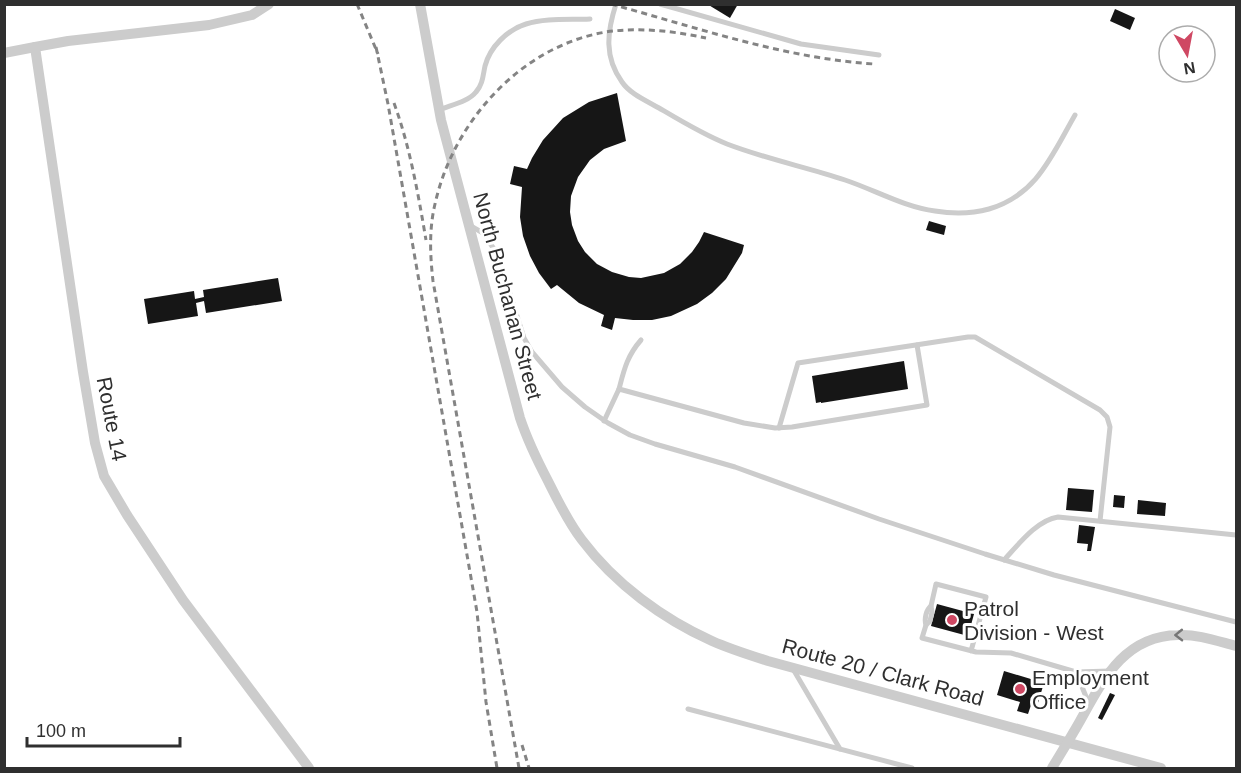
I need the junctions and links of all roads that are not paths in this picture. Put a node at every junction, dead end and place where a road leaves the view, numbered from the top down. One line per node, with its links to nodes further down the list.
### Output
1 (269, 4): 6 (street)
2 (420, 4): 9 (street, North Buchanan Street)
3 (616, 4): 10 (lane)
4 (660, 4): 8 (lane)
5 (590, 19): 9 (lane)
6 (35, 47): 7 (street); 31 (street, Route 14)
7 (4, 52)
8 (879, 55)
9 (439, 110): 11 (street, North Buchanan Street)
10 (1075, 115)
11 (469, 225): 15 (lane); 20 (street, North Buchanan Street)
12 (641, 340): 14 (lane)
13 (917, 345): 16 (lane); 16 (lane); 17 (lane)
14 (619, 390): 15 (lane); 16 (lane)
15 (604, 421): 19 (lane)
16 (779, 428)
17 (1100, 521): 18 (lane); 19 (lane)
18 (1236, 535)
19 (1004, 560): 21 (lane)
20 (612, 574): 24 (street, Route 20 / Clark Road)
21 (1236, 622)
22 (1236, 646): 25 (street, one-way to 25)
23 (971, 651): 23 (lane); 26 (lane)
24 (792, 668): 29 (street, Route 20 / Clark Road); 30 (lane)
25 (1110, 671): 26 (lane); 27 (street)
26 (1076, 672): 27 (lane)
27 (1089, 705): 29 (street)
28 (688, 709): 30 (lane)
29 (1068, 743): 33 (street); 34 (street, Route 20 / Clark Road)
30 (840, 750): 32 (lane)
31 (309, 768)
32 (912, 768)
33 (1052, 768)
34 (1161, 768)

